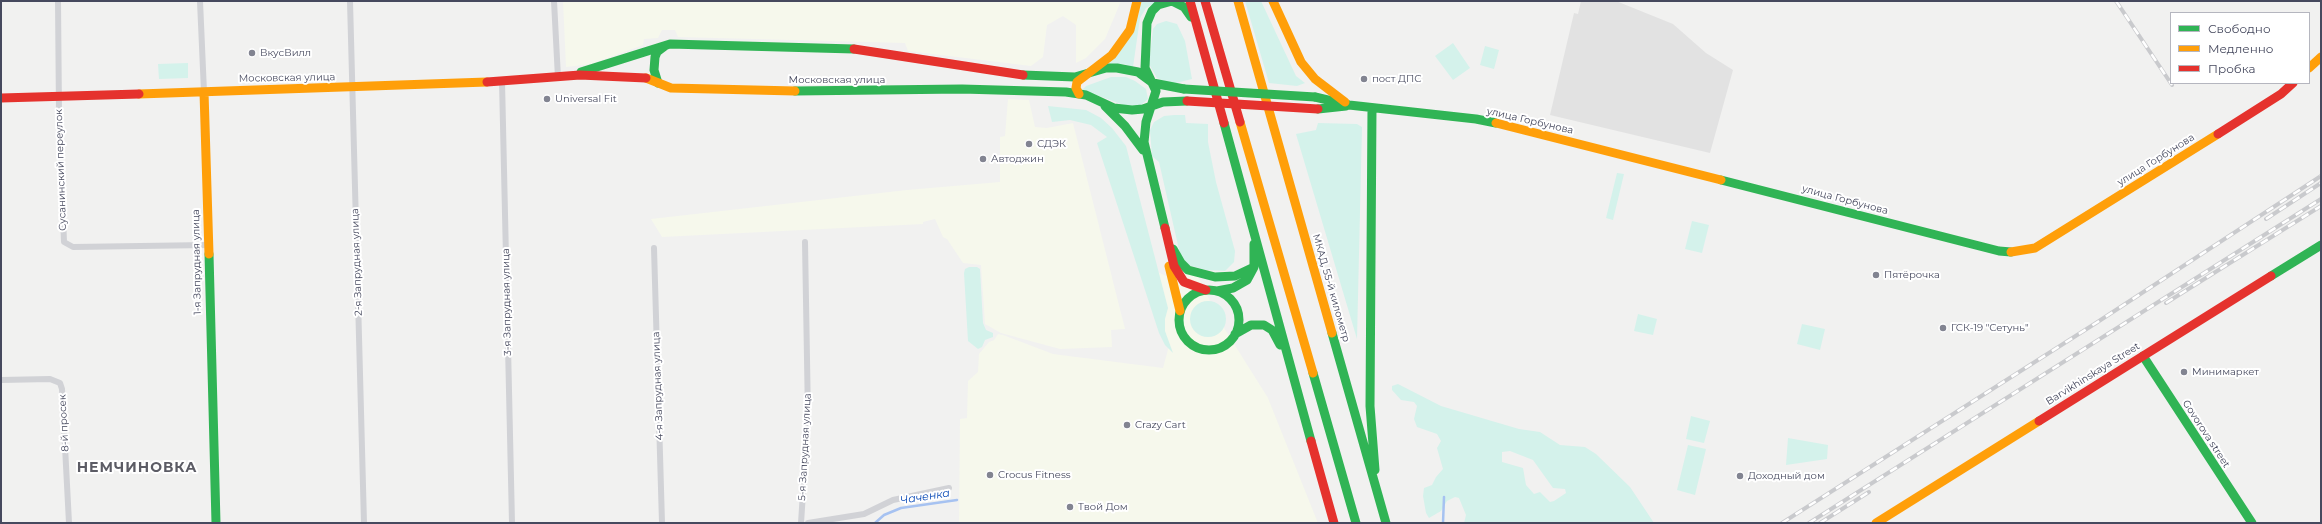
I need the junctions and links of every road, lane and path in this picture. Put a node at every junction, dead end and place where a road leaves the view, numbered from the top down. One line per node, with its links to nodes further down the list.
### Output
1 (58, 1): 25 (street, Сусанинский переулок)
2 (200, 1): 23 (street, 1-я Запрудная улица)
3 (350, 1): 22 (street, 2-я Запрудная улица)
4 (554, 1): 16 (street)
5 (1137, 1): 14 (main road)
6 (1190, 1): 10 (main road)
7 (1205, 1): 58 (main road)
8 (1238, 1): 49 (main road, МКАД, 55-й километр)
9 (1273, 1): 21 (main road)
10 (1195, 24): 19 (main road); 34 (main road)
11 (666, 45): 14 (main road, Московская улица); 15 (main road, Московская улица); 18 (main road)
12 (2321, 57): 13 (main road)
13 (2310, 67)
14 (1088, 73): 19 (main road, Московская улица); 24 (main road)
15 (574, 75): 16 (main road, Московская улица); 18 (main road, Московская улица)
16 (558, 78): 17 (main road, Московская улица)
17 (502, 81): 22 (main road, Московская улица); 53 (street, 3-я Запрудная улица)
18 (658, 83): 24 (main road, Московская улица)
19 (1153, 83): 27 (main road, улица Горбунова, bridge); 30 (main road)
20 (2291, 84): 31 (main road, улица Горбунова)
21 (1325, 87): 27 (main road); 29 (main road)
22 (352, 88): 23 (main road, Московская улица); 52 (street, 2-я Запрудная улица)
23 (204, 92): 25 (main road, Московская улица); 37 (main road, 1-я Запрудная улица)
24 (1079, 94): 28 (main road, Московская улица)
25 (59, 97): 26 (main road, Московская улица); 37 (street, Сусанинский переулок)
26 (1, 98)
27 (1329, 100): 29 (main road, улица Горбунова); 32 (main road)
28 (1101, 102): 30 (main road, Московская улица); 33 (main road)
29 (1349, 105): 31 (main road, улица Горбунова); 32 (main road, улица Горбунова)
30 (1152, 106): 32 (main road, улица Горбунова, bridge); 33 (main road)
31 (1372, 108): 49 (main road)
32 (1318, 109)
33 (1146, 153): 35 (main road)
34 (1252, 225): 40 (main road); 46 (main road)
35 (1167, 235): 40 (main road); 41 (main road); 43 (main road)
36 (805, 242): 55 (street, 5-я Запрудная улица)
37 (208, 245): 51 (main road, 1-я Запрудная улица)
38 (2321, 245): 45 (main road, Barvikhinskaya Street)
39 (654, 248): 54 (street, 4-я Запрудная улица)
40 (1254, 267): 42 (main road)
41 (1206, 290): 42 (main road); 43 (main road)
42 (1218, 292): 44 (main road)
43 (1180, 311): 44 (main road)
44 (1235, 334): 46 (main road)
45 (2143, 356): 60 (main road, Barvikhinskaya Street); 61 (main road, Govorova street)
46 (1288, 361): 57 (main road)
47 (1, 380): 50 (street, 8-й просек)
48 (949, 488): 56 (street)
49 (1380, 502): 59 (main road, МКАД, 55-й километр)
50 (69, 523)
51 (216, 523)
52 (364, 523)
53 (512, 523)
54 (662, 523)
55 (801, 523)
56 (808, 523)
57 (1334, 523)
58 (1356, 523)
59 (1386, 523)
60 (1876, 523)
61 (2252, 523)

